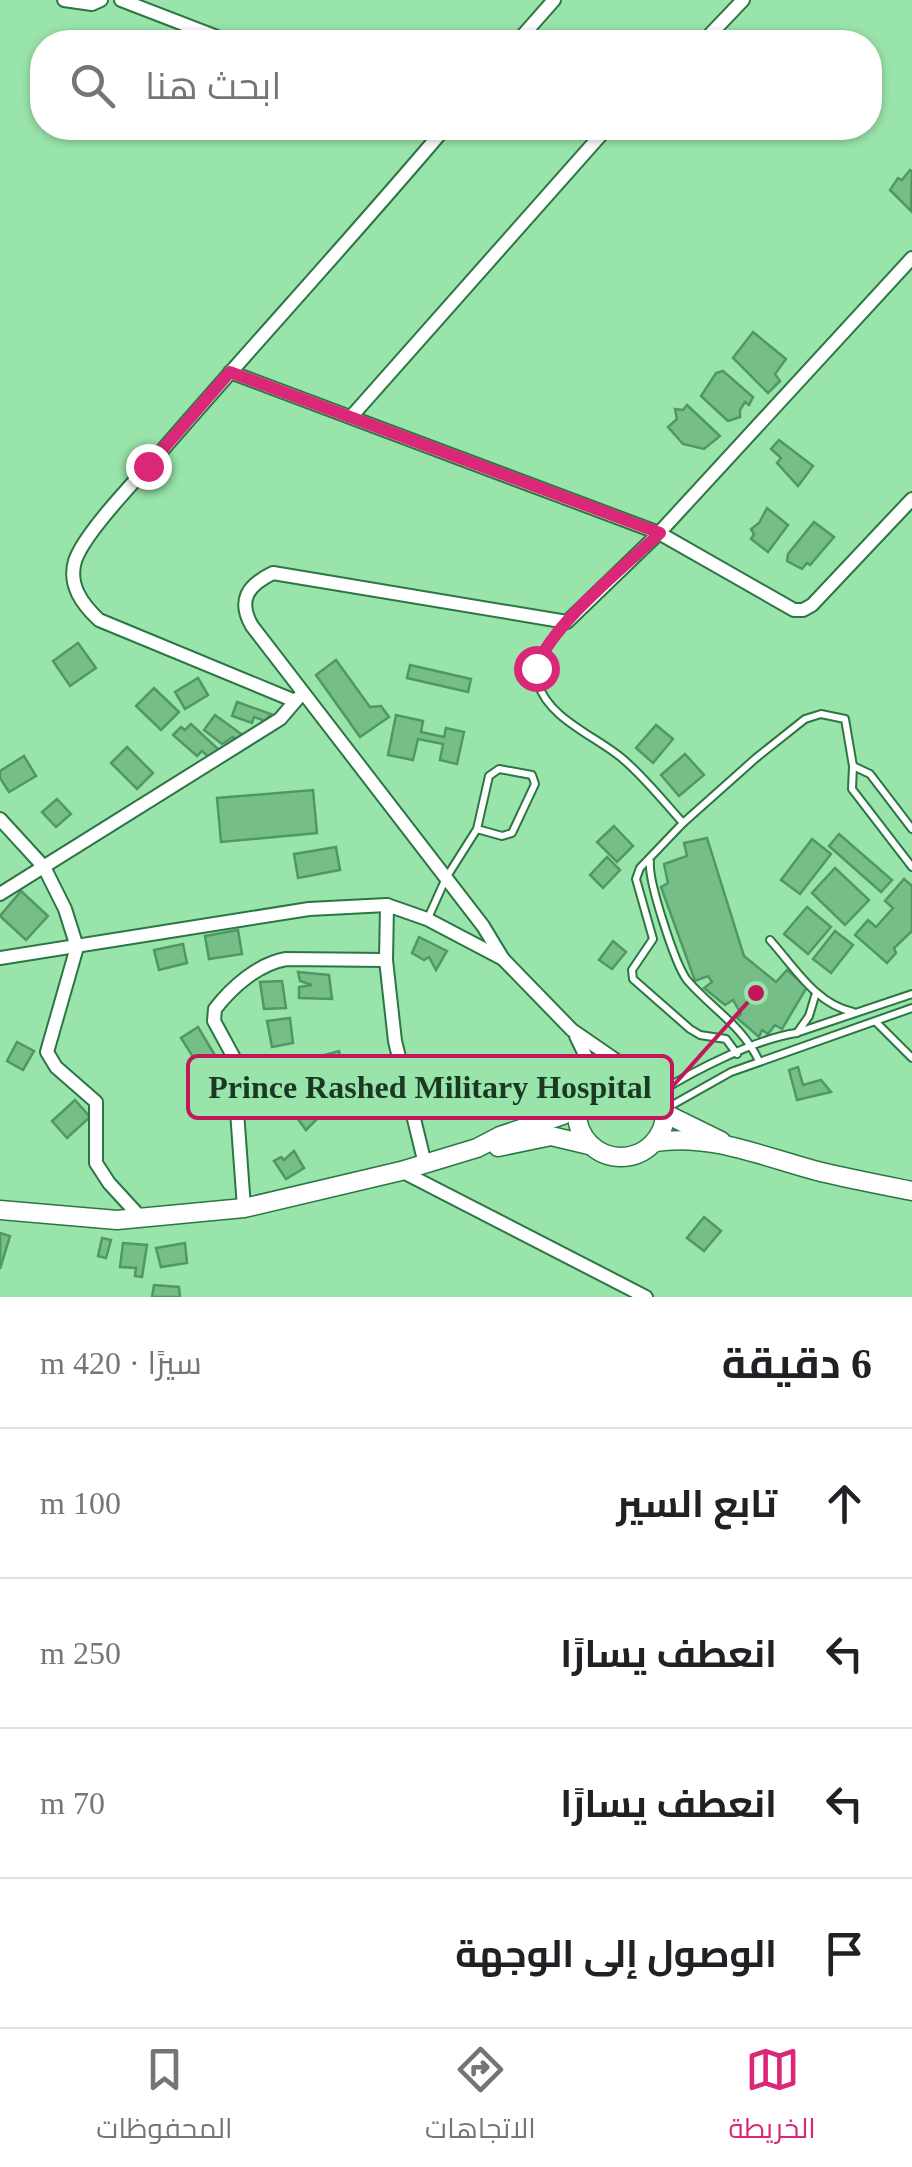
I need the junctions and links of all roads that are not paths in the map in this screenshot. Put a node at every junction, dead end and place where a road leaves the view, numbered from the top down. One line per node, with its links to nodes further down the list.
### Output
1 (64, 0): 2 (street)
2 (101, 0)
3 (121, 0): 6 (street)
4 (554, 0): 7 (street)
5 (743, 0): 8 (street)
6 (199, 30)
7 (531, 30)
8 (714, 30)
9 (433, 140): 12 (street)
10 (596, 140): 13 (street)
11 (912, 258): 15 (street)
12 (230, 372): 13 (street); 17 (street)
13 (351, 417): 15 (street)
14 (912, 500): 15 (street)
15 (660, 533): 16 (street)
16 (567, 622): 17 (street); 20 (lane)
17 (299, 697): 25 (street); 26 (street)
18 (853, 766): 20 (lane); 22 (lane); 24 (lane)
19 (0, 819): 25 (street)
20 (682, 823): 23 (lane)
21 (476, 828): 21 (lane); 26 (lane)
22 (912, 829)
23 (650, 860): 42 (lane); 43 (lane)
24 (912, 866)
25 (44, 867): 27 (street); 31 (street)
26 (446, 878): 29 (lane); 33 (street)
27 (0, 894)
28 (387, 905): 29 (street); 31 (street); 34 (street)
29 (427, 919): 33 (street)
30 (770, 940): 35 (lane)
31 (77, 947): 32 (street); 58 (street)
32 (0, 958)
33 (504, 959): 40 (street)
34 (386, 960): 53 (street); 56 (street)
35 (816, 994): 38 (lane); 41 (lane)
36 (912, 994): 38 (lane)
37 (912, 1008): 39 (lane)
38 (856, 1012): 41 (lane)
39 (876, 1022): 44 (lane); 45 (lane)
40 (572, 1030): 46 (street); 47 (street)
41 (796, 1033): 42 (lane)
42 (753, 1048): 43 (lane); 45 (lane)
43 (737, 1054): 48 (lane)
44 (912, 1058)
45 (759, 1061): 48 (lane)
46 (630, 1070): 47 (street); 48 (street)
47 (585, 1089): 51 (street); 52 (street)
48 (664, 1105): 49 (street); 50 (street)
49 (655, 1142): 50 (street); 51 (street)
50 (726, 1144): 55 (street)
51 (591, 1146): 52 (street)
52 (477, 1148): 53 (street)
53 (425, 1164): 54 (street)
54 (402, 1171): 56 (street); 59 (street)
55 (912, 1191)
56 (244, 1208): 58 (street)
57 (0, 1210): 58 (street)
58 (142, 1219)
59 (646, 1297)

